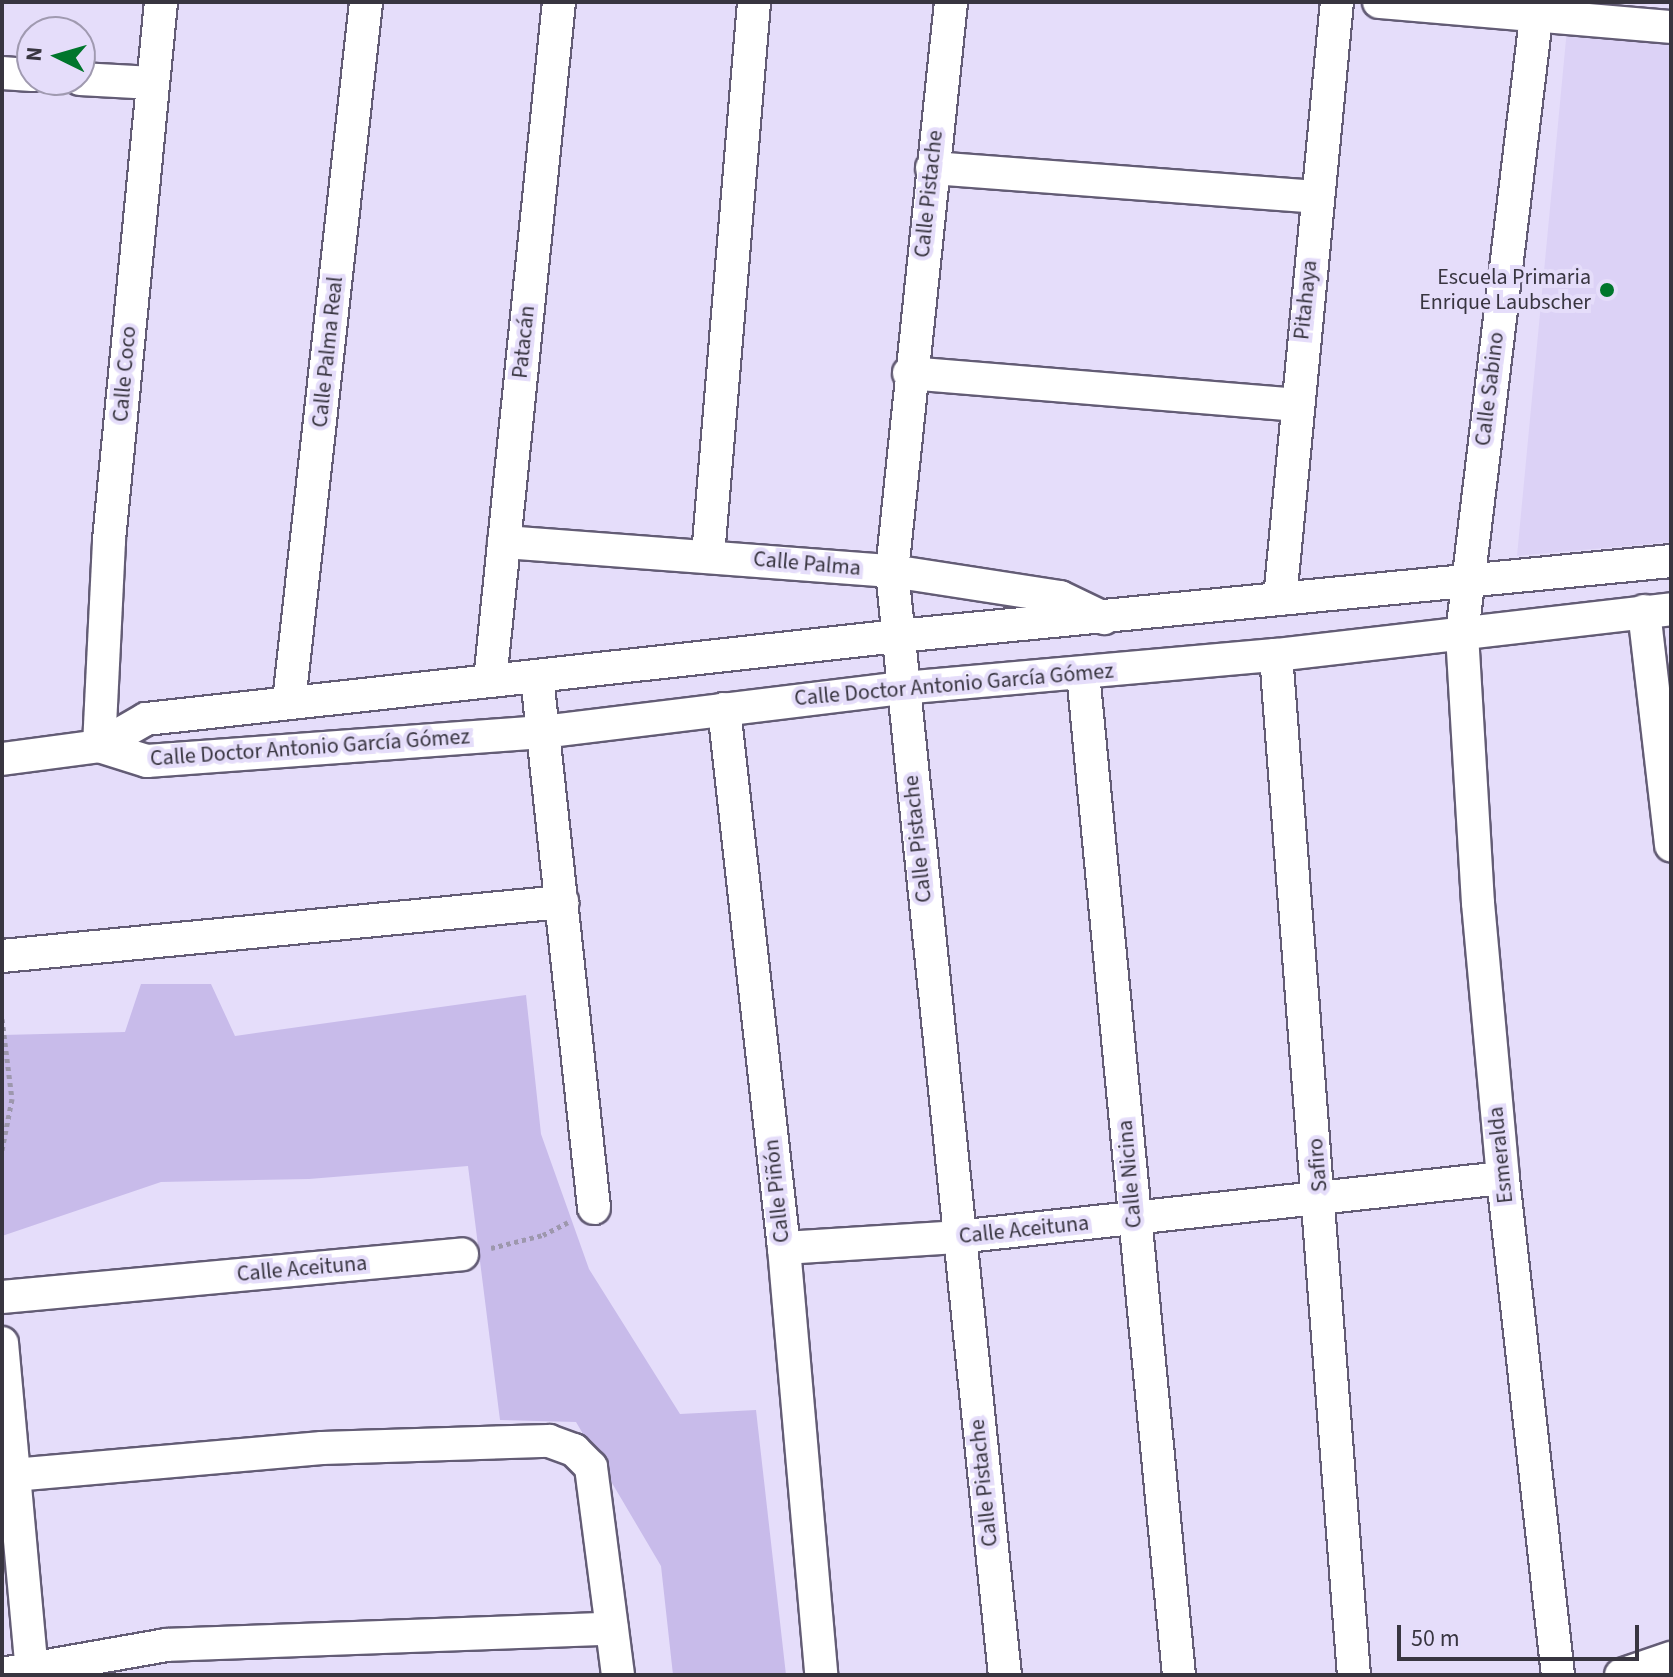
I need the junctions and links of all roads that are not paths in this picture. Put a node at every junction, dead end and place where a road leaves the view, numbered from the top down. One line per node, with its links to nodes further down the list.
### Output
1 (161, 2): 11 (street, Calle Coco)
2 (366, 2): 31 (street, Calle Palma Real)
3 (559, 2): 16 (street, Patacán)
4 (754, 2): 17 (street)
5 (951, 2): 12 (street, Calle Pistache)
6 (1337, 2): 13 (street, Pitahaya)
7 (1379, 2): 8 (street)
8 (1537, 9): 9 (street); 20 (street, Calle Sabino)
9 (1671, 27)
10 (96, 80): 11 (street)
11 (153, 83): 34 (street, Calle Coco)
12 (932, 168): 13 (street); 14 (street, Calle Pistache)
13 (1317, 197): 15 (street, Pitahaya)
14 (909, 373): 15 (street); 19 (street, Calle Pistache)
15 (1295, 405): 21 (street, Pitahaya)
16 (504, 542): 17 (street, Calle Palma); 29 (street, Patacán)
17 (708, 556): 19 (street, Calle Palma)
18 (1671, 561): 20 (street, Calle Doctor Antonio García Gómez)
19 (892, 571): 23 (street, Calle Palma); 25 (street, Calle Pistache)
20 (1466, 583): 21 (street, Calle Doctor Antonio García Gómez); 24 (street, Calle Sabino)
21 (1280, 599): 23 (street, Calle Doctor Antonio García Gómez)
22 (1658, 610): 24 (street, Calle Doctor Antonio García Gómez); 36 (street)
23 (1104, 618): 25 (street, Calle Doctor Antonio García Gómez)
24 (1462, 634): 26 (street, Calle Doctor Antonio García Gómez); 40 (street, Esmeralda)
25 (898, 636): 28 (street, Calle Doctor Antonio García Gómez); 30 (street, Calle Pistache)
26 (1276, 655): 27 (street, Calle Doctor Antonio García Gómez); 41 (street, Safiro)
27 (1083, 673): 30 (street, Calle Doctor Antonio García Gómez); 43 (street, Calle Nicina)
28 (537, 677): 29 (street, Calle Doctor Antonio García Gómez); 33 (street)
29 (490, 681): 31 (street, Calle Doctor Antonio García Gómez)
30 (903, 688): 32 (street, Calle Doctor Antonio García Gómez); 44 (street, Calle Pistache)
31 (289, 702): 34 (street, Calle Doctor Antonio García Gómez)
32 (724, 709): 33 (street, Calle Doctor Antonio García Gómez); 45 (street, Calle Piñón)
33 (543, 732): 34 (street, Calle Doctor Antonio García Gómez); 38 (street)
34 (99, 746): 35 (street)
35 (3, 758)
36 (1668, 802): 37 (street)
37 (1671, 845)
38 (562, 902): 39 (street); 42 (street)
39 (2, 956)
40 (1503, 1178): 41 (street, Calle Aceituna); 58 (street, Esmeralda)
41 (1320, 1198): 43 (street, Calle Aceituna); 57 (street, Safiro)
42 (594, 1208)
43 (1134, 1218): 44 (street, Calle Aceituna); 56 (street, Calle Nicina)
44 (957, 1237): 45 (street, Calle Aceituna); 55 (street, Calle Pistache)
45 (784, 1248): 54 (street, Calle Piñón)
46 (462, 1254): 47 (street, Calle Aceituna)
47 (2, 1297)
48 (2, 1343): 49 (street)
49 (8, 1475): 50 (street); 52 (street)
50 (612, 1629): 52 (street); 53 (street)
51 (1671, 1658): 59 (street)
52 (22, 1673)
53 (618, 1675)
54 (821, 1675)
55 (1005, 1675)
56 (1179, 1675)
57 (1354, 1675)
58 (1558, 1675)
59 (1625, 1675)

